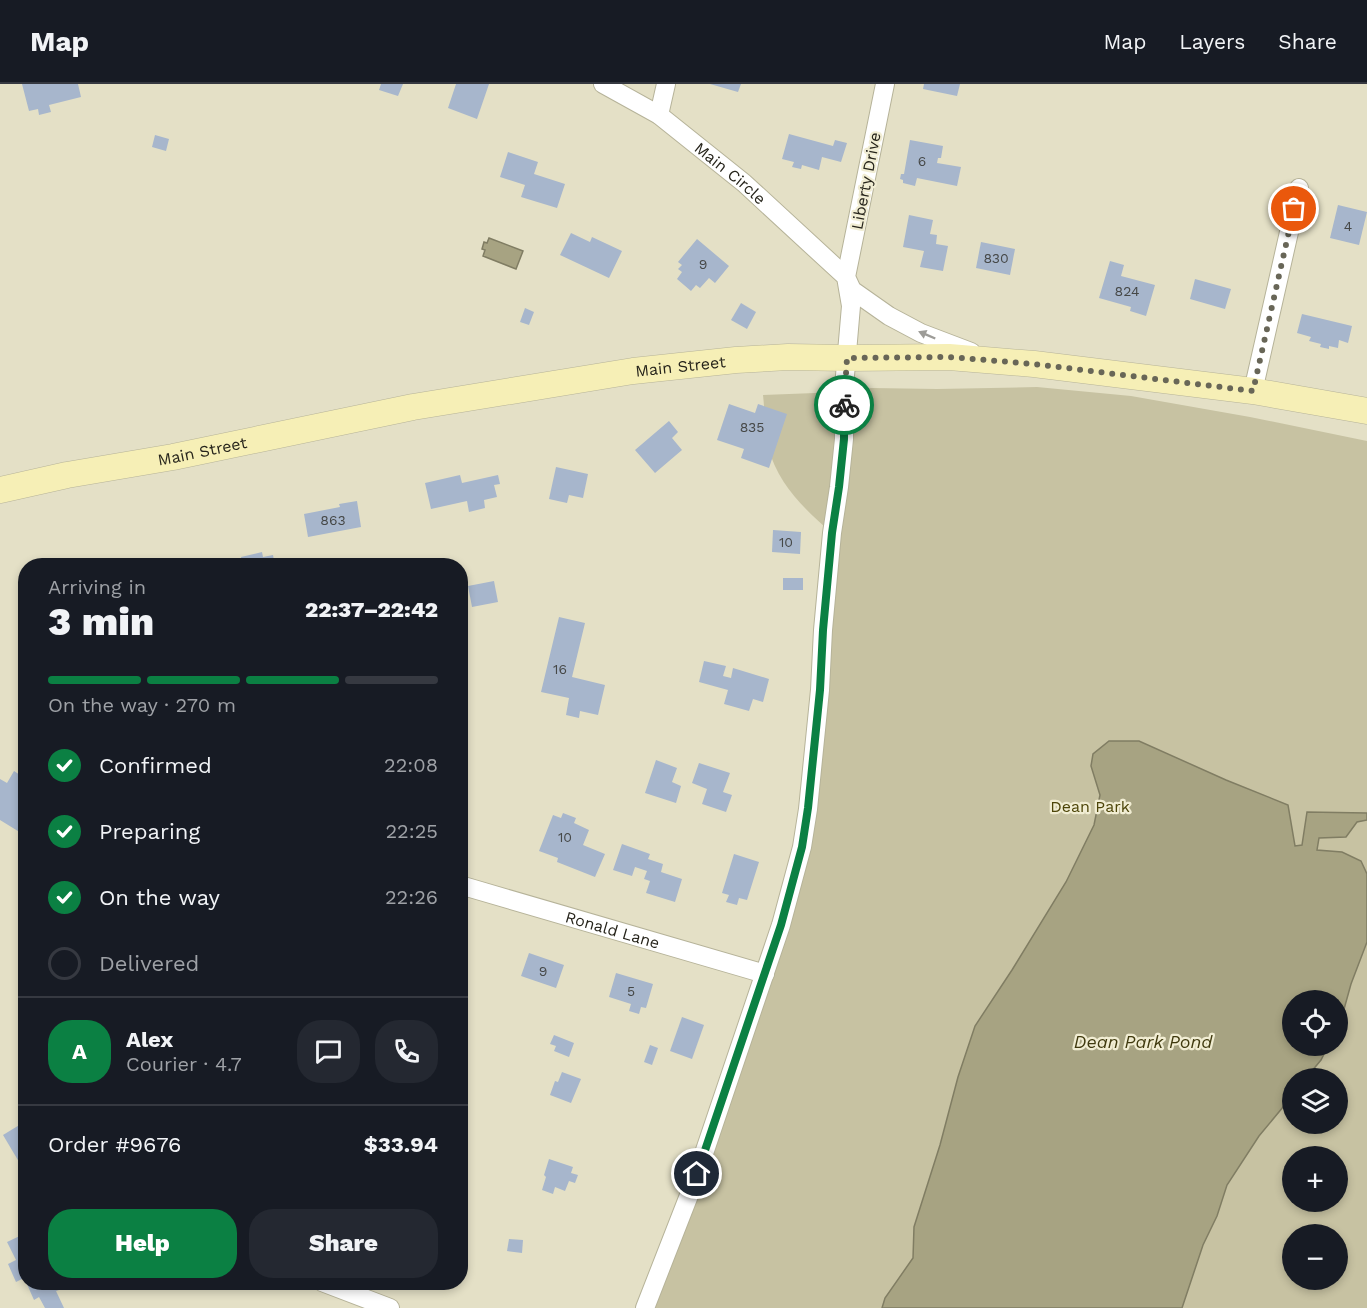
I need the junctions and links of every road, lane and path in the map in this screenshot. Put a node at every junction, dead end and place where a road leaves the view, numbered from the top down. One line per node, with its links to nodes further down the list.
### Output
1 (603, 84): 4 (street, Main Circle)
2 (666, 84): 4 (street)
3 (885, 84): 6 (street, Liberty Drive)
4 (658, 116): 6 (street, Main Circle)
5 (1299, 188): 9 (street)
6 (846, 277): 7 (street); 8 (street, Main Circle, one-way to 6)
7 (847, 358): 8 (main road, Main Street); 11 (main road, Main Street); 13 (street)
8 (1002, 362): 9 (main road, Main Street)
9 (1253, 391): 10 (main road, Main Street)
10 (1367, 411)
11 (0, 490)
12 (468, 887): 13 (street, Ronald Lane)
13 (765, 974): 16 (street)
14 (343, 1290): 15 (street)
15 (390, 1308)
16 (645, 1308)

